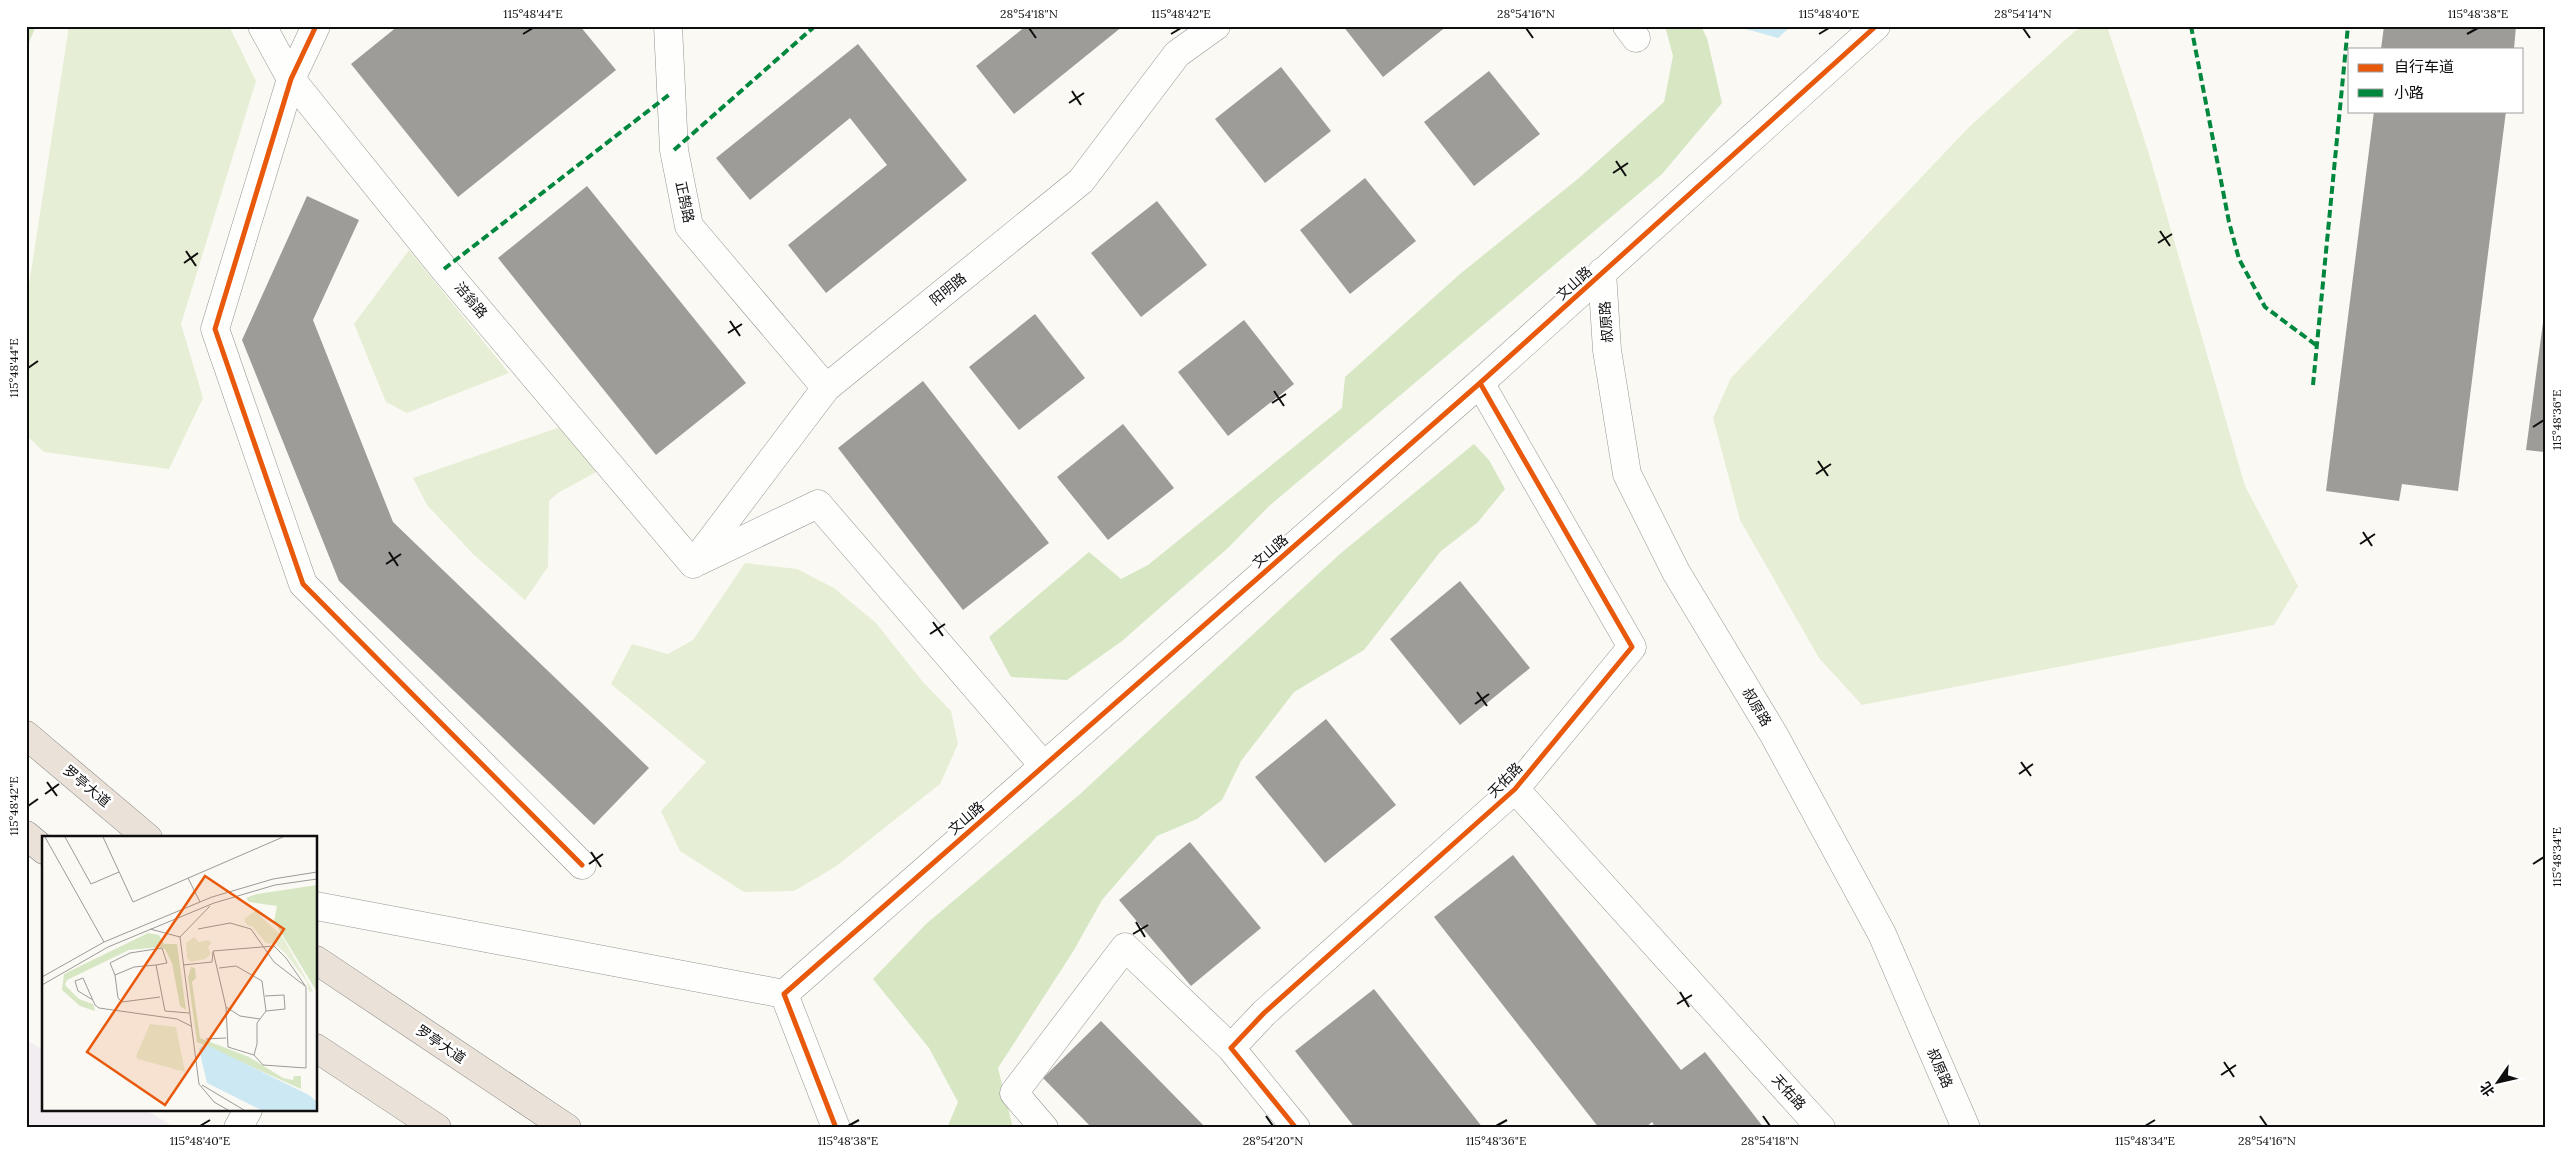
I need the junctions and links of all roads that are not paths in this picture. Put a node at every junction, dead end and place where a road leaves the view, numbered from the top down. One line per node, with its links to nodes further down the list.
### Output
1 (262, 26): 8 (street, 涪翁路)
2 (316, 26): 8 (street)
3 (668, 26): 11 (street, 正鹄路)
4 (1180, 26): 7 (street)
5 (1216, 26): 7 (street, 阳明路)
6 (1876, 26): 9 (street, 文山路)
7 (1177, 54): 11 (street, 阳明路)
8 (291, 79): 12 (street, 涪翁路); 19 (street)
9 (1602, 272): 10 (street, 文山路); 33 (street, 叔原路)
10 (1480, 383): 14 (street, 文山路); 15 (street, 天佑路)
11 (826, 388): 12 (street, 阳明路)
12 (693, 564): 14 (street)
13 (26, 735): 17 (highway, 罗亭大道)
14 (1043, 765): 22 (street, 文山路)
15 (1516, 789): 23 (street, 天佑路); 32 (street, 天佑路)
16 (26, 835): 18 (highway)
17 (146, 836)
18 (42, 848)
19 (582, 865)
20 (318, 906): 22 (street)
21 (318, 961): 28 (highway, 罗亭大道)
22 (784, 994): 29 (street)
23 (1230, 1048): 30 (street); 31 (street)
24 (318, 1049): 27 (highway)
25 (247, 1112): 26 (street)
26 (238, 1128)
27 (437, 1128)
28 (567, 1128)
29 (836, 1128)
30 (1044, 1128)
31 (1296, 1128)
32 (1821, 1128)
33 (1966, 1128)

